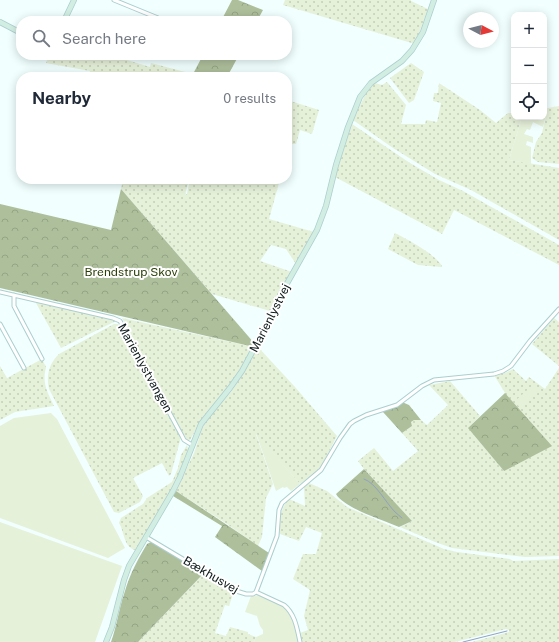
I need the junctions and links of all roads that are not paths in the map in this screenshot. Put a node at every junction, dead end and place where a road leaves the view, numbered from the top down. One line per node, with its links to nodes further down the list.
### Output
1 (74, 0): 4 (street)
2 (114, 0): 5 (street)
3 (434, 0): 14 (street, Marienlystvej)
4 (66, 16)
5 (153, 16)
6 (0, 22): 7 (street)
7 (16, 30)
8 (0, 292): 9 (street, Marienlystvangen)
9 (14, 295): 12 (street); 14 (street, Marienlystvangen)
10 (559, 308): 16 (street)
11 (0, 324): 13 (street)
12 (42, 359)
13 (24, 368)
14 (192, 445): 15 (street, Marienlystvej)
15 (146, 537): 16 (street, Bækhusvej); 17 (street, Marienlystvej)
16 (256, 592): 18 (street, Bækhusvej)
17 (106, 642)
18 (300, 642)

